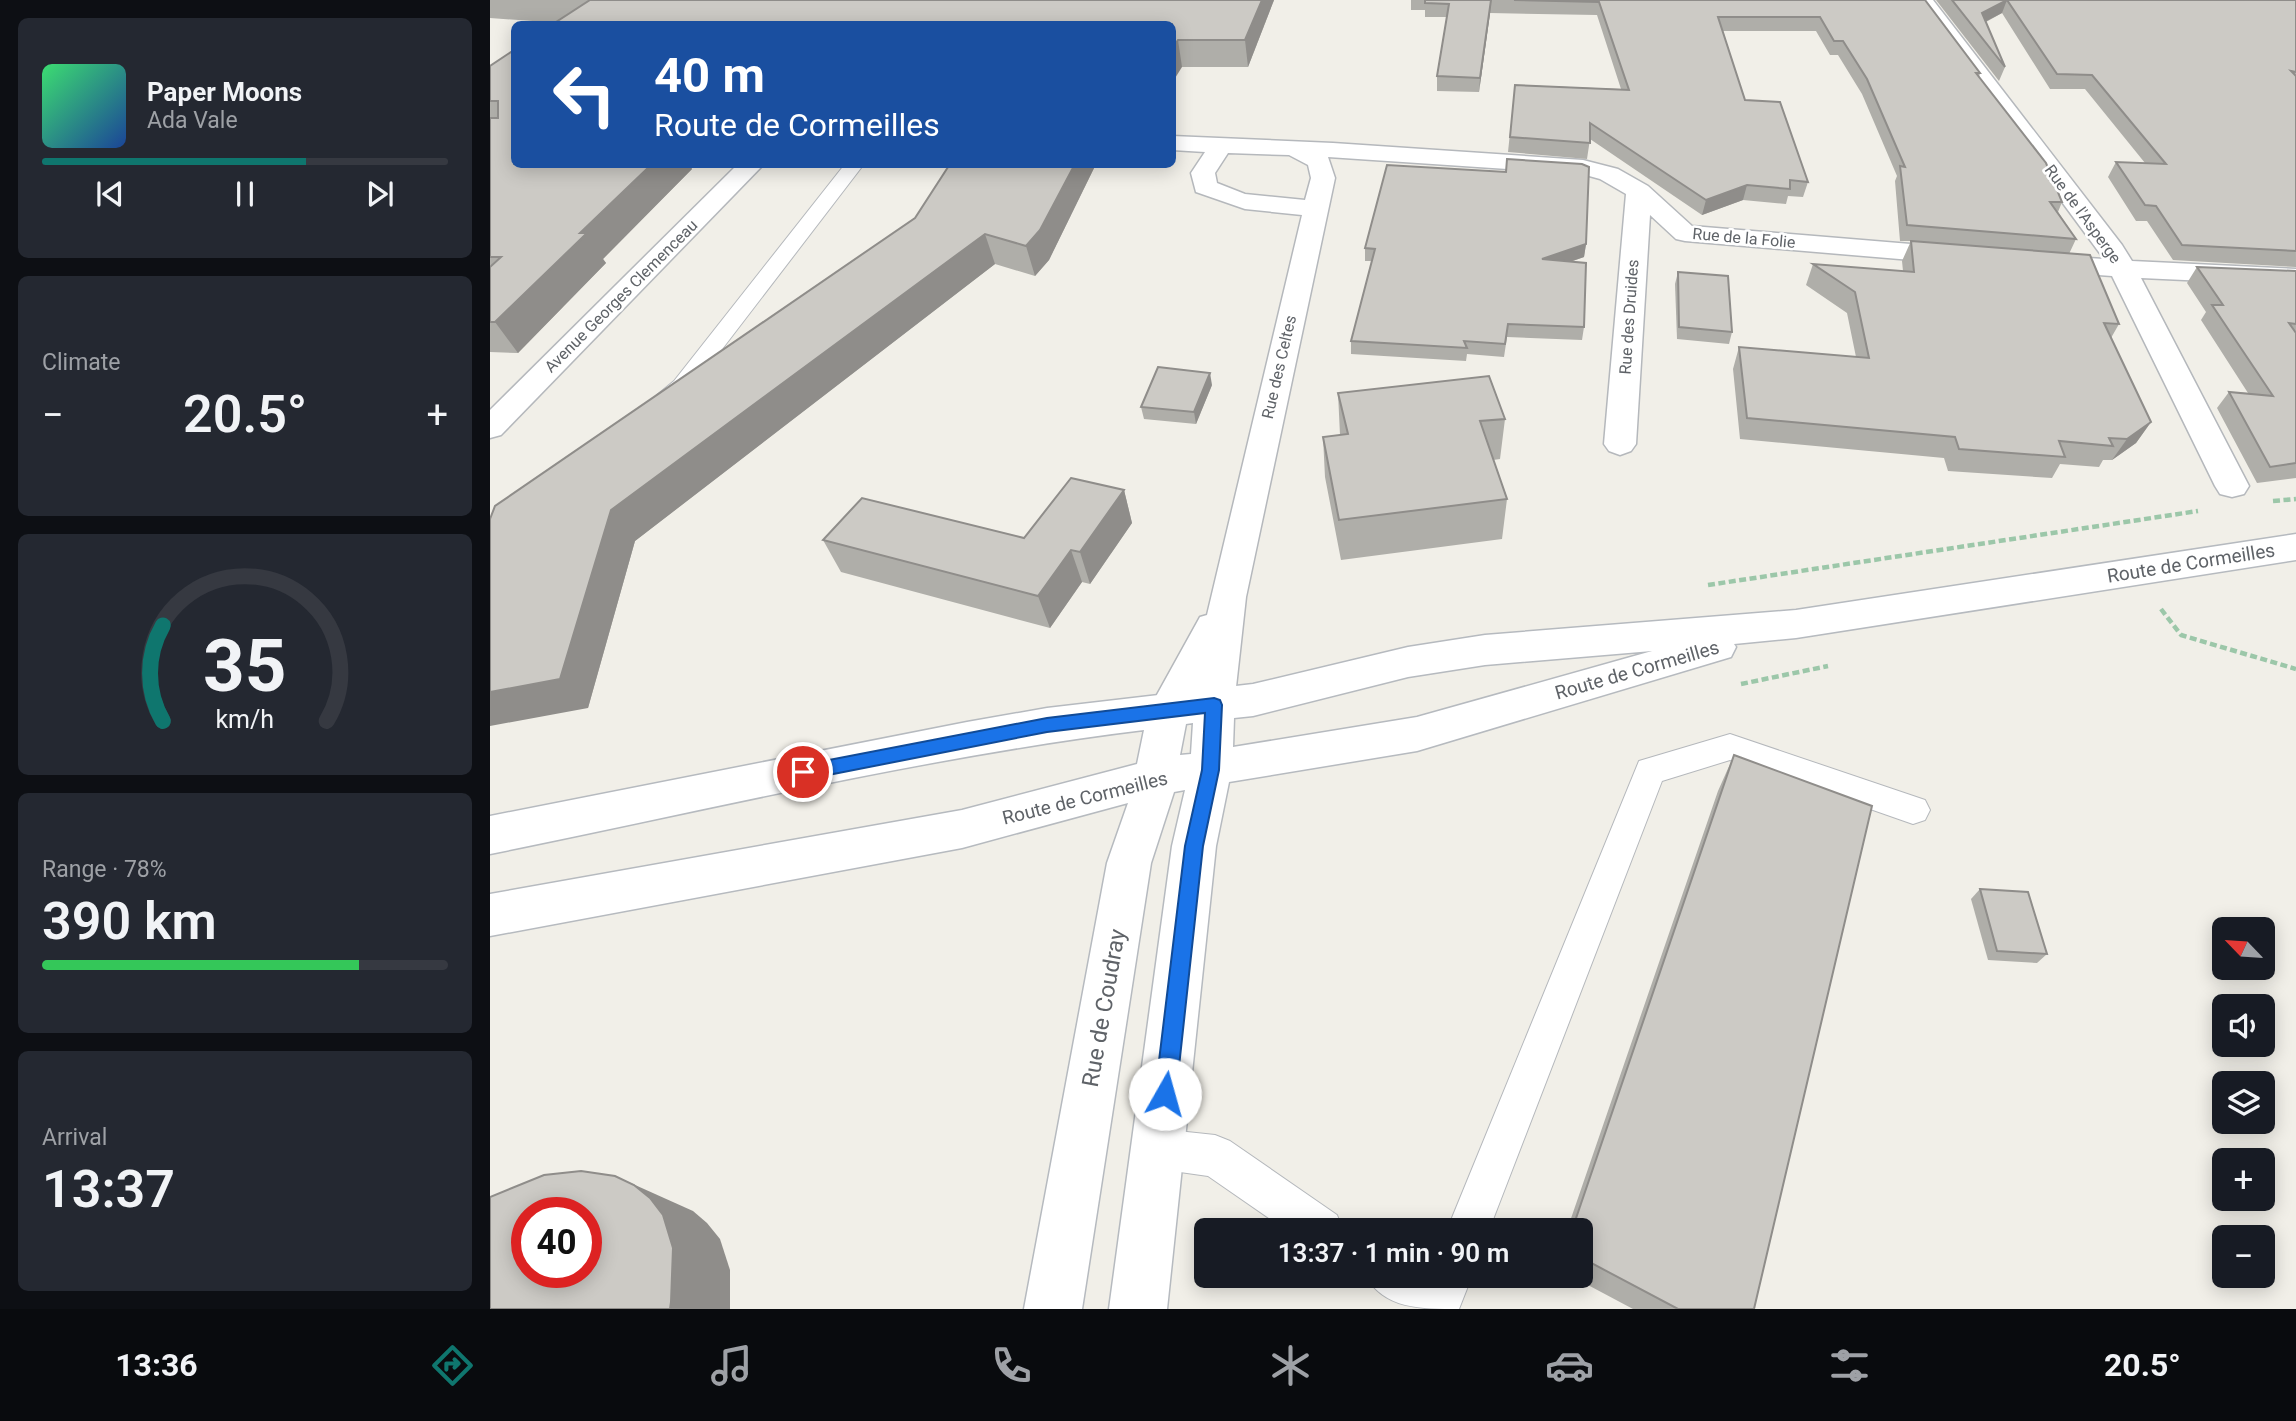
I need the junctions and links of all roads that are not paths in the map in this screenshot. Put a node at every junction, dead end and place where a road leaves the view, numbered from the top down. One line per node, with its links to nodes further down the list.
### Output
1 (1923, 0): 11 (street, Rue de l'Asperge)
2 (1176, 143): 3 (street, Rue de la Folie)
3 (1220, 146): 4 (street, Rue de la Folie); 8 (street)
4 (1297, 150): 7 (street, Rue de la Folie); 8 (street, Rue des Celtes)
5 (748, 168): 14 (street, Avenue Georges Clemenceau)
6 (852, 168): 13 (lane)
7 (1639, 191): 9 (street, Rue de la Folie); 15 (street, Rue des Druides)
8 (1315, 208): 19 (street, Rue des Celtes)
9 (1989, 259)
10 (2017, 261): 11 (street)
11 (2123, 269): 12 (street); 16 (street, Rue de l'Asperge)
12 (2296, 277)
13 (650, 410)
14 (490, 428)
15 (1620, 444)
16 (2232, 485)
17 (2296, 547): 18 (street, Route de Cormeilles)
18 (1796, 624): 19 (street, Route de Cormeilles); 20 (street, Route de Cormeilles)
19 (1191, 708): 20 (street); 21 (street, Rue de Coudray); 23 (street, Route de Cormeilles)
20 (1211, 770): 21 (street, Route de Cormeilles); 25 (street)
21 (1156, 777): 24 (street, Route de Cormeilles); 30 (street, Rue de Coudray)
22 (1913, 810): 27 (lane)
23 (490, 835)
24 (490, 915)
25 (1159, 1149): 26 (lane); 31 (street)
26 (1305, 1218)
27 (1473, 1218)
28 (1405, 1288): 32 (lane)
29 (1445, 1288): 32 (lane)
30 (1053, 1309)
31 (1139, 1309)
32 (1436, 1309)

